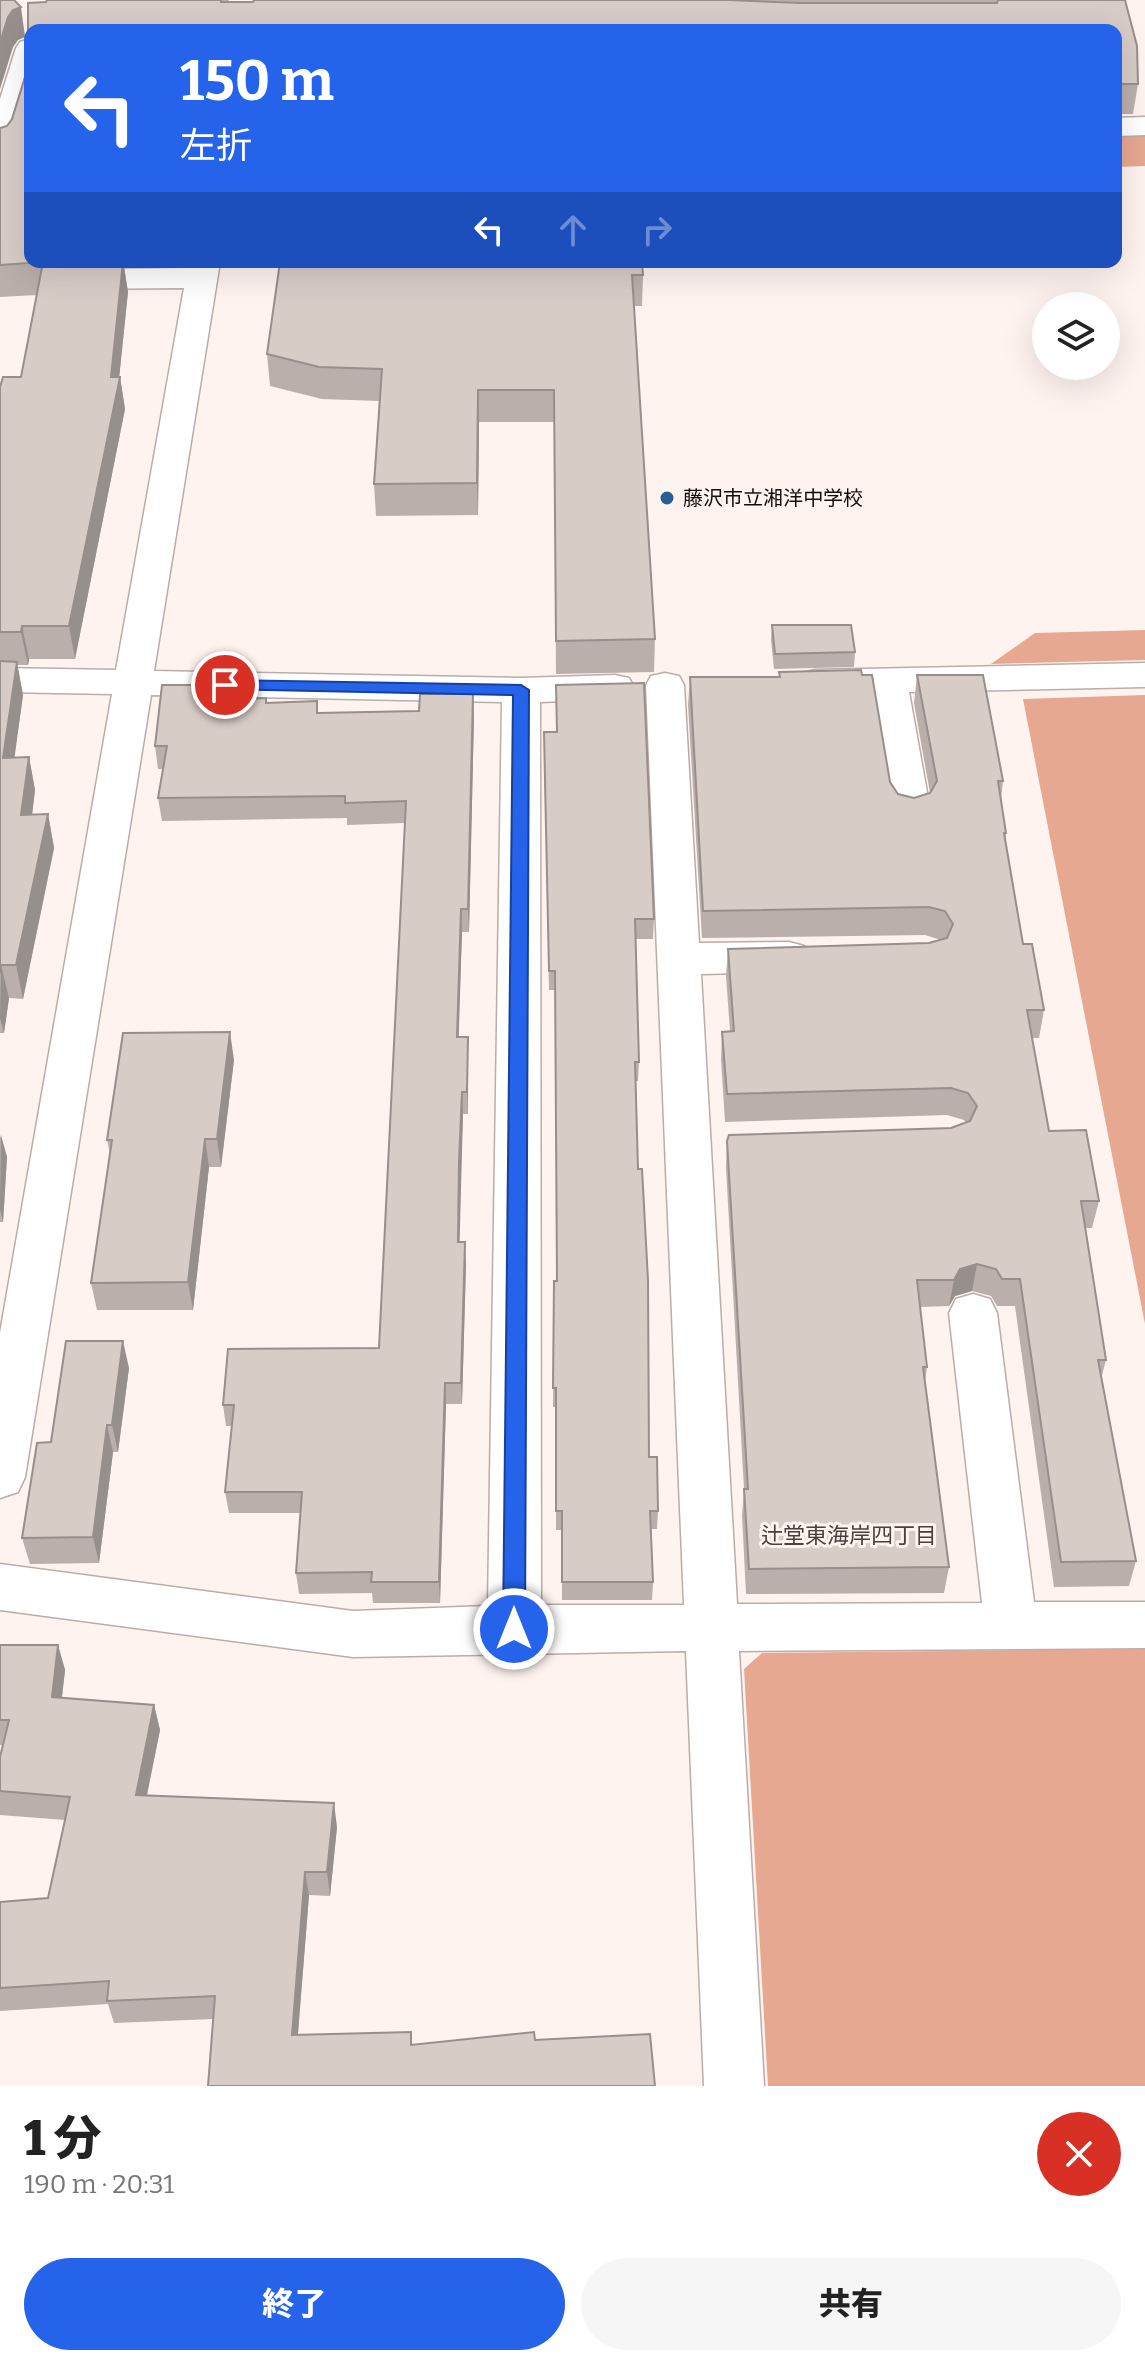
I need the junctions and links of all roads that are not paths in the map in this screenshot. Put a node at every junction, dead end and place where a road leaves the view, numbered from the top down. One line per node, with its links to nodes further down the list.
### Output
1 (24, 68): 5 (street)
2 (1145, 126): 3 (street)
3 (1122, 127)
4 (24, 147): 5 (street)
5 (0, 148)
6 (77, 268): 7 (street)
7 (203, 270): 12 (street)
8 (1145, 675): 10 (street)
9 (0, 680): 12 (street)
10 (888, 680): 11 (street); 14 (street)
11 (777, 683)
12 (136, 684): 13 (street); 18 (street)
13 (521, 690): 16 (street); 23 (street)
14 (910, 809)
15 (833, 956): 16 (street)
16 (679, 959): 22 (street)
17 (973, 1313): 21 (street)
18 (0, 1477)
19 (0, 1587): 23 (street)
20 (1145, 1625): 21 (street)
21 (1011, 1626): 22 (street)
22 (712, 1628): 23 (street); 24 (street)
23 (514, 1629)
24 (734, 2086)

